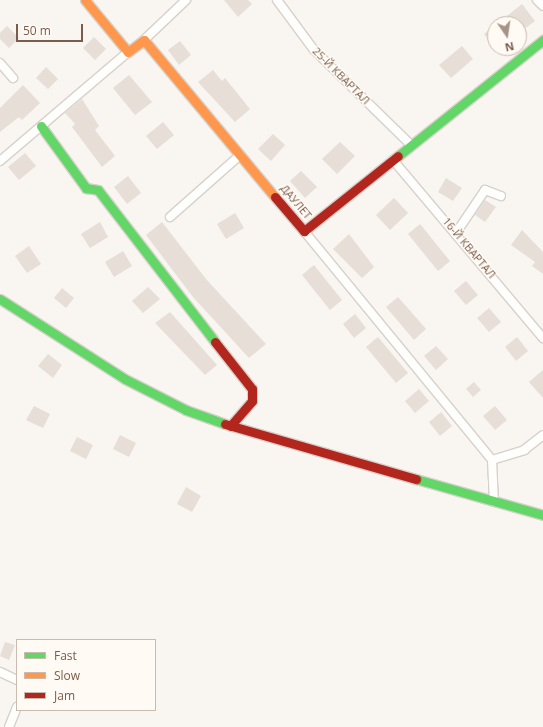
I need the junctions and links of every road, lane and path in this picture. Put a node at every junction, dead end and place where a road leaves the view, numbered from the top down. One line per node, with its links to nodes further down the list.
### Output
1 (85, 0): 8 (street)
2 (186, 0): 6 (street)
3 (277, 0): 12 (street, 25-Й КВАРТАЛ)
4 (537, 0): 5 (street)
5 (543, 6)
6 (144, 40): 8 (street); 13 (street, ДАУЛЕТ)
7 (543, 40): 12 (street, ДАУЛЕТ)
8 (128, 52): 11 (street)
9 (0, 63): 10 (street)
10 (13, 78)
11 (40, 126): 15 (street); 22 (street)
12 (411, 145): 14 (street, ДАУЛЕТ)
13 (240, 155): 17 (street); 18 (street, ДАУЛЕТ)
14 (393, 160): 18 (street, ДАУЛЕТ); 19 (street, 16-Й КВАРТАЛ)
15 (0, 161)
16 (501, 196): 19 (street)
17 (170, 217)
18 (304, 231): 24 (street)
19 (456, 233): 21 (street, 16-Й КВАРТАЛ)
20 (0, 299): 22 (street)
21 (543, 338)
22 (230, 426): 25 (street)
23 (543, 435): 24 (street)
24 (492, 460): 25 (street)
25 (494, 502): 26 (street)
26 (543, 515)
27 (0, 672): 28 (street)
28 (16, 680)
29 (16, 709): 30 (street)
30 (9, 727)

